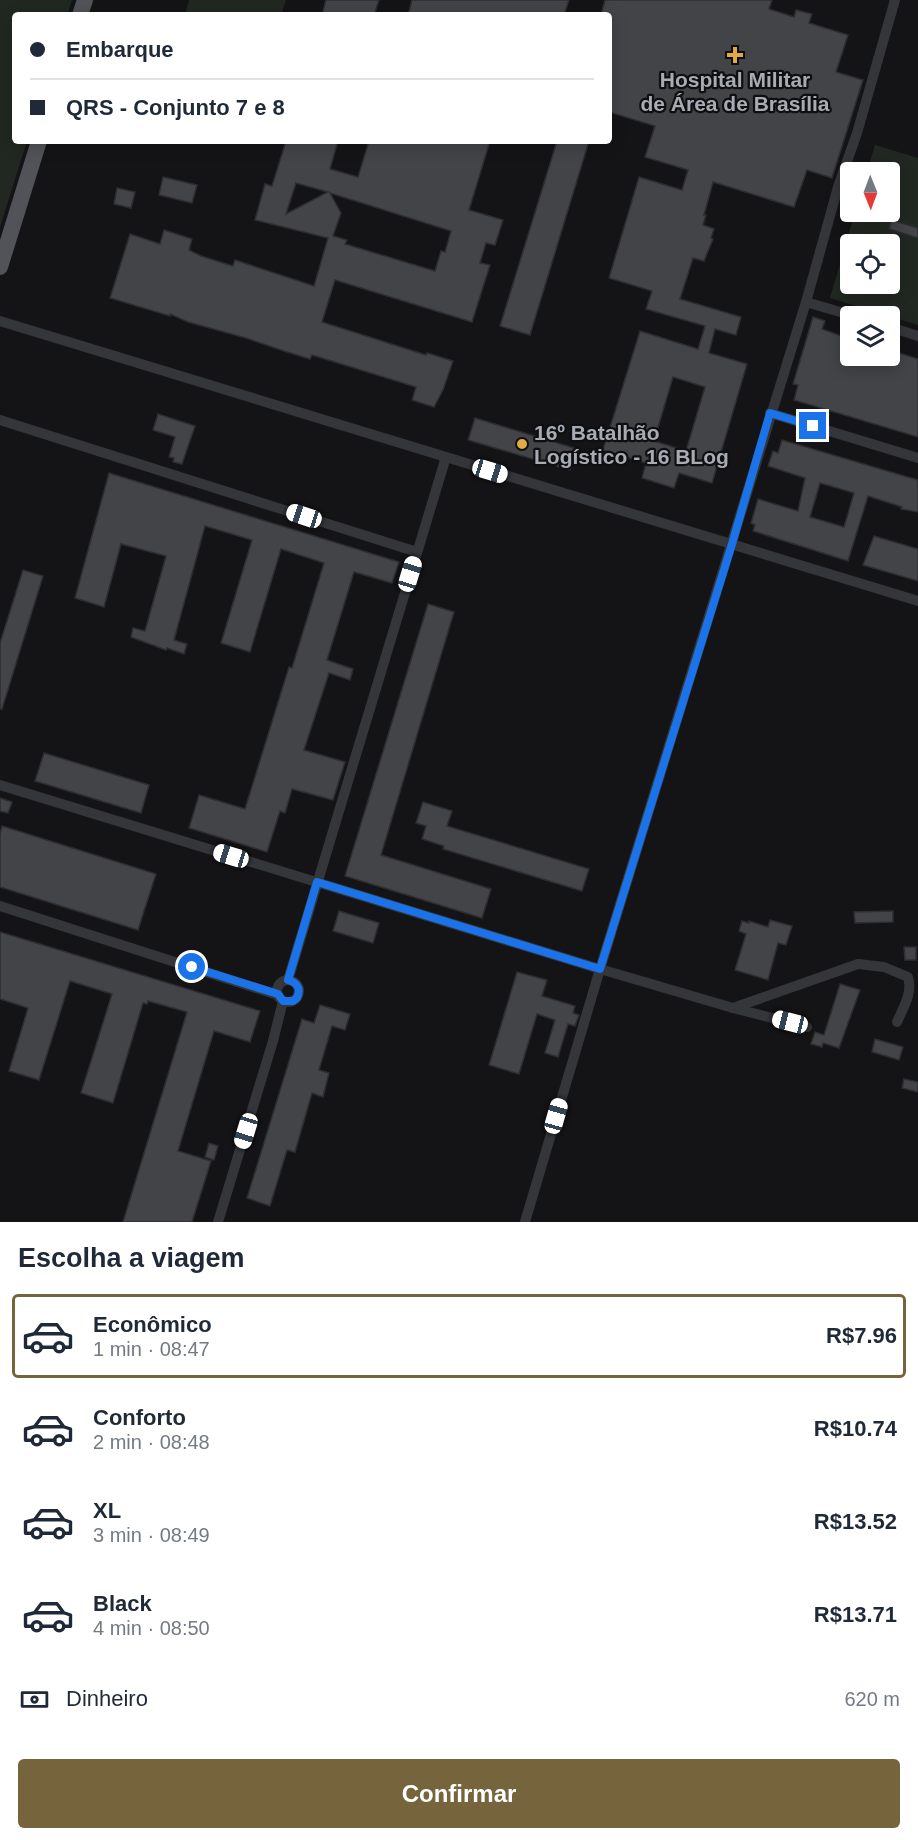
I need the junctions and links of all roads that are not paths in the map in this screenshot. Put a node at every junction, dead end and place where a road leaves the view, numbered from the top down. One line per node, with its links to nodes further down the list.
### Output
1 (895, 0): 4 (street)
2 (38, 144): 3 (main road)
3 (0, 267)
4 (806, 302): 5 (street); 9 (street)
5 (840, 312)
6 (0, 321): 11 (street)
7 (900, 330): 8 (street)
8 (918, 336)
9 (770, 413): 12 (street); 13 (street)
10 (0, 420): 14 (street)
11 (446, 457): 13 (street); 14 (street)
12 (918, 458)
13 (732, 544): 15 (street); 19 (street)
14 (417, 552): 17 (street)
15 (918, 601)
16 (0, 785): 17 (street)
17 (317, 882): 19 (street); 20 (street)
18 (0, 906): 21 (street)
19 (600, 969): 22 (street); 26 (street)
20 (288, 980): 21 (street); 21 (street)
21 (280, 998): 25 (street)
22 (733, 1008): 23 (street); 24 (street)
23 (897, 1022)
24 (807, 1027)
25 (218, 1222)
26 (525, 1222)

